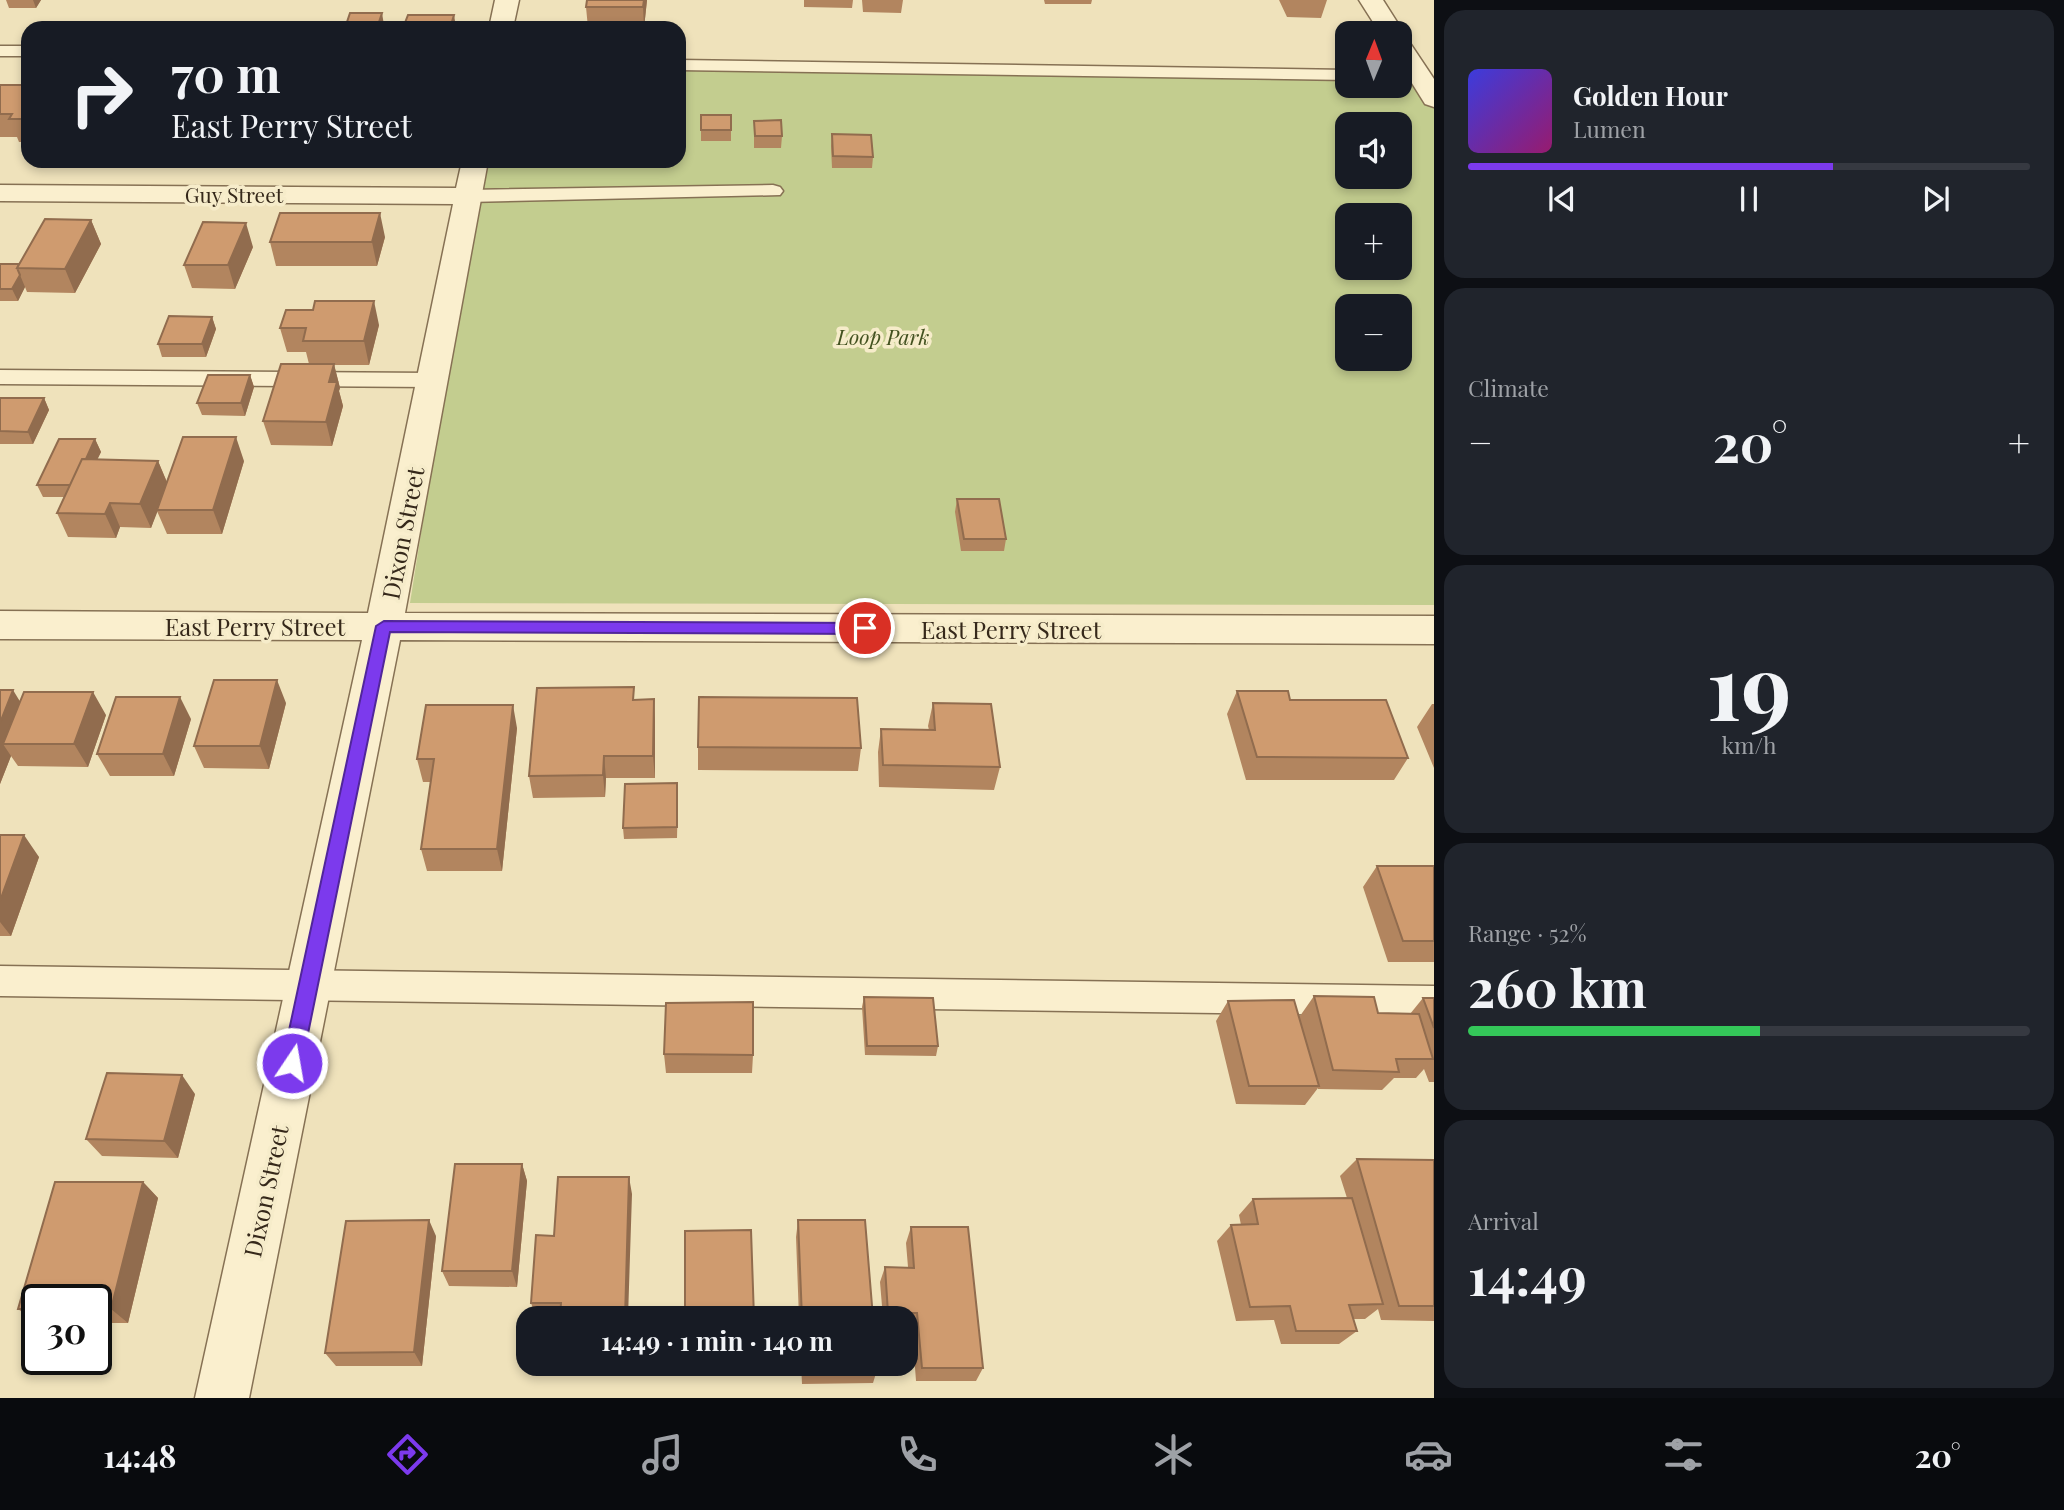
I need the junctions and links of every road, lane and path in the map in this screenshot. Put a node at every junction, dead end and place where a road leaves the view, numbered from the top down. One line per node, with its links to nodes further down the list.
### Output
1 (507, 0): 3 (street)
2 (1371, 0): 4 (street)
3 (502, 21)
4 (1384, 21)
5 (0, 51): 6 (lane)
6 (21, 51)
7 (686, 65): 8 (lane)
8 (1335, 75)
9 (1412, 78): 10 (street)
10 (1434, 99)
11 (472, 178): 12 (lane); 13 (street, Guy Street); 15 (street, Dixon Street)
12 (773, 191)
13 (0, 193)
14 (0, 377): 15 (lane)
15 (432, 380): 17 (street, Dixon Street)
16 (0, 625): 17 (street, East Perry Street)
17 (384, 626): 18 (street, East Perry Street); 20 (street, Dixon Street)
18 (1434, 630)
19 (0, 981): 20 (lane)
20 (308, 986): 21 (lane); 22 (street, Dixon Street)
21 (1434, 1001)
22 (222, 1398)

